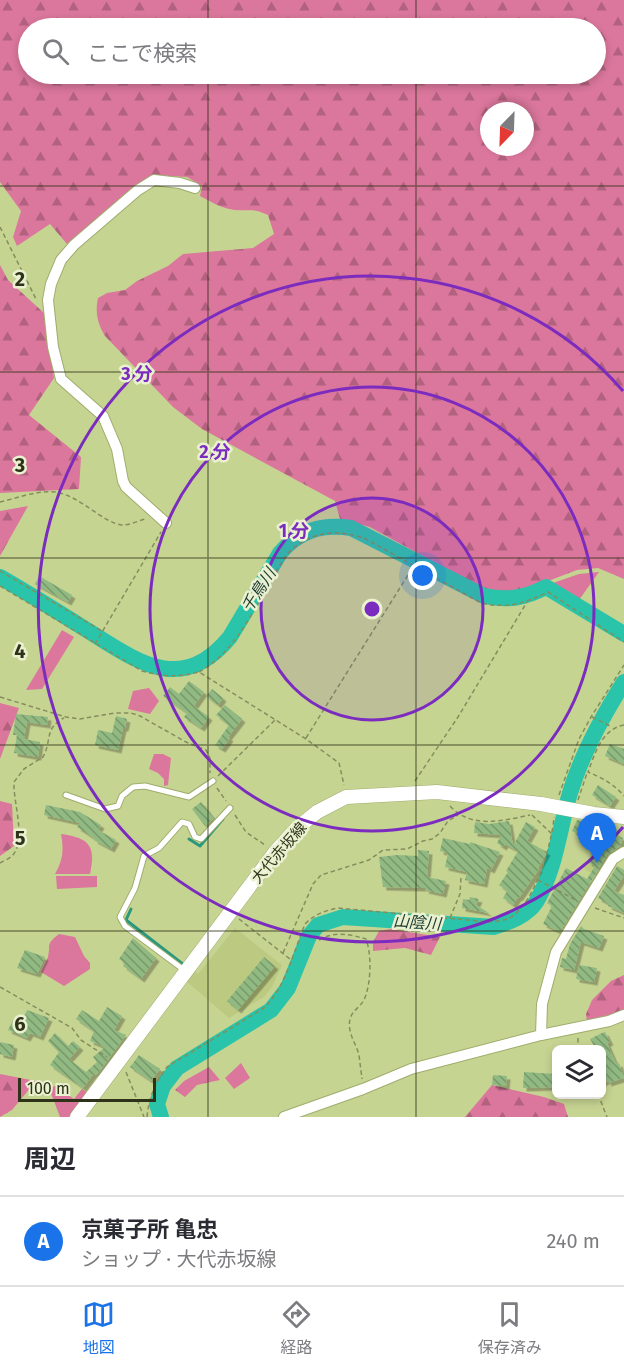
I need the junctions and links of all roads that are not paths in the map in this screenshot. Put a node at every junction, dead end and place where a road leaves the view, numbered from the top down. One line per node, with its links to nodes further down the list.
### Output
1 (195, 188): 2 (street)
2 (161, 519)
3 (213, 781): 4 (lane)
4 (66, 795)
5 (230, 808): 8 (lane)
6 (624, 817): 8 (main road, 大代赤坂線)
7 (624, 852): 10 (street)
8 (186, 971): 11 (main road, 大代赤坂線)
9 (624, 1015): 10 (street)
10 (541, 1035): 12 (street)
11 (77, 1117)
12 (284, 1117)

